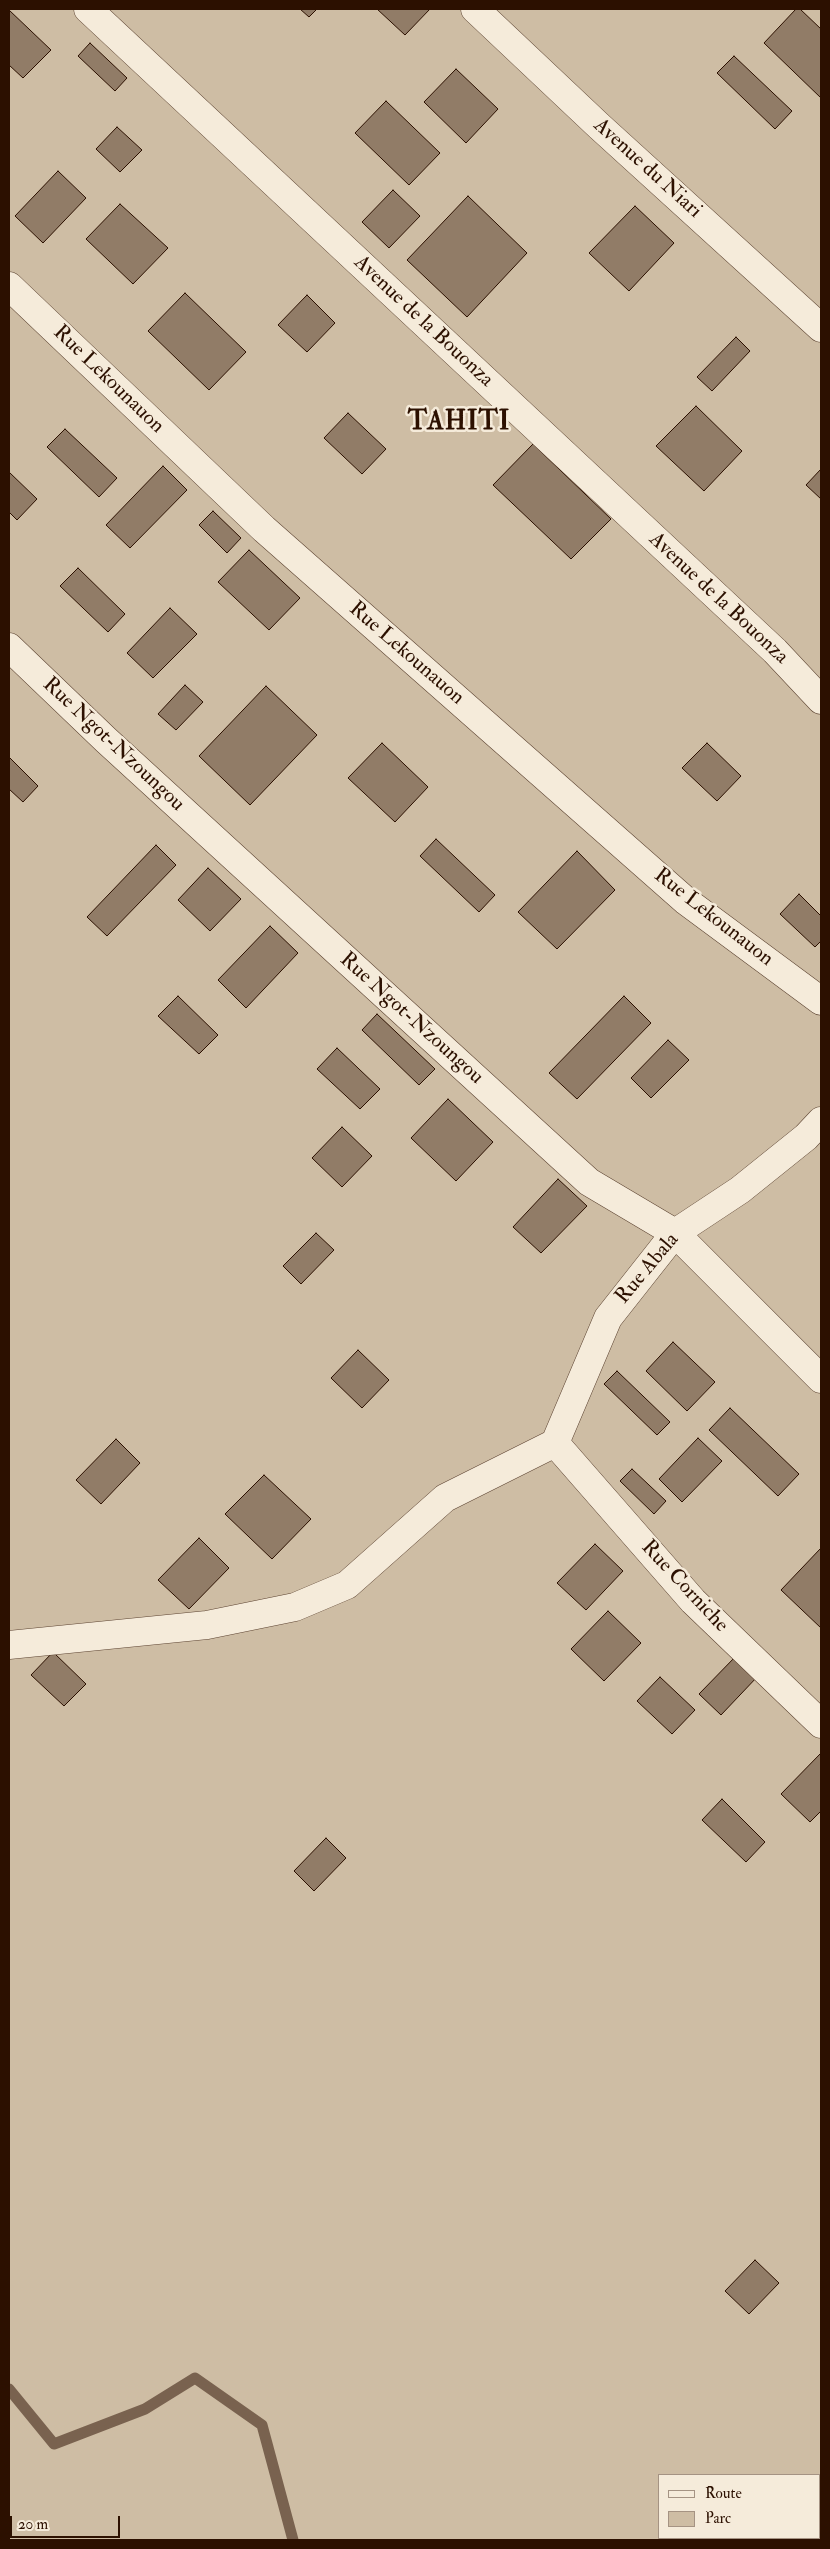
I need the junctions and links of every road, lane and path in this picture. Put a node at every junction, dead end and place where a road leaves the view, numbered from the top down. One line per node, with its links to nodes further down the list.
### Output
1 (88, 9): 6 (street, Avenue de la Bouonza)
2 (474, 9): 4 (street, Avenue du Niari)
3 (9, 286): 7 (street, Rue Lekounauon)
4 (821, 328)
5 (9, 647): 9 (street, Rue Ngot-Nzoungou)
6 (821, 700)
7 (821, 1001)
8 (821, 1120): 9 (street, Rue Abala)
9 (675, 1233): 10 (street, Rue Ngot-Nzoungou); 11 (street, Rue Abala)
10 (821, 1379)
11 (555, 1443): 12 (street); 13 (street, Rue Corniche)
12 (9, 1645)
13 (821, 1724)

